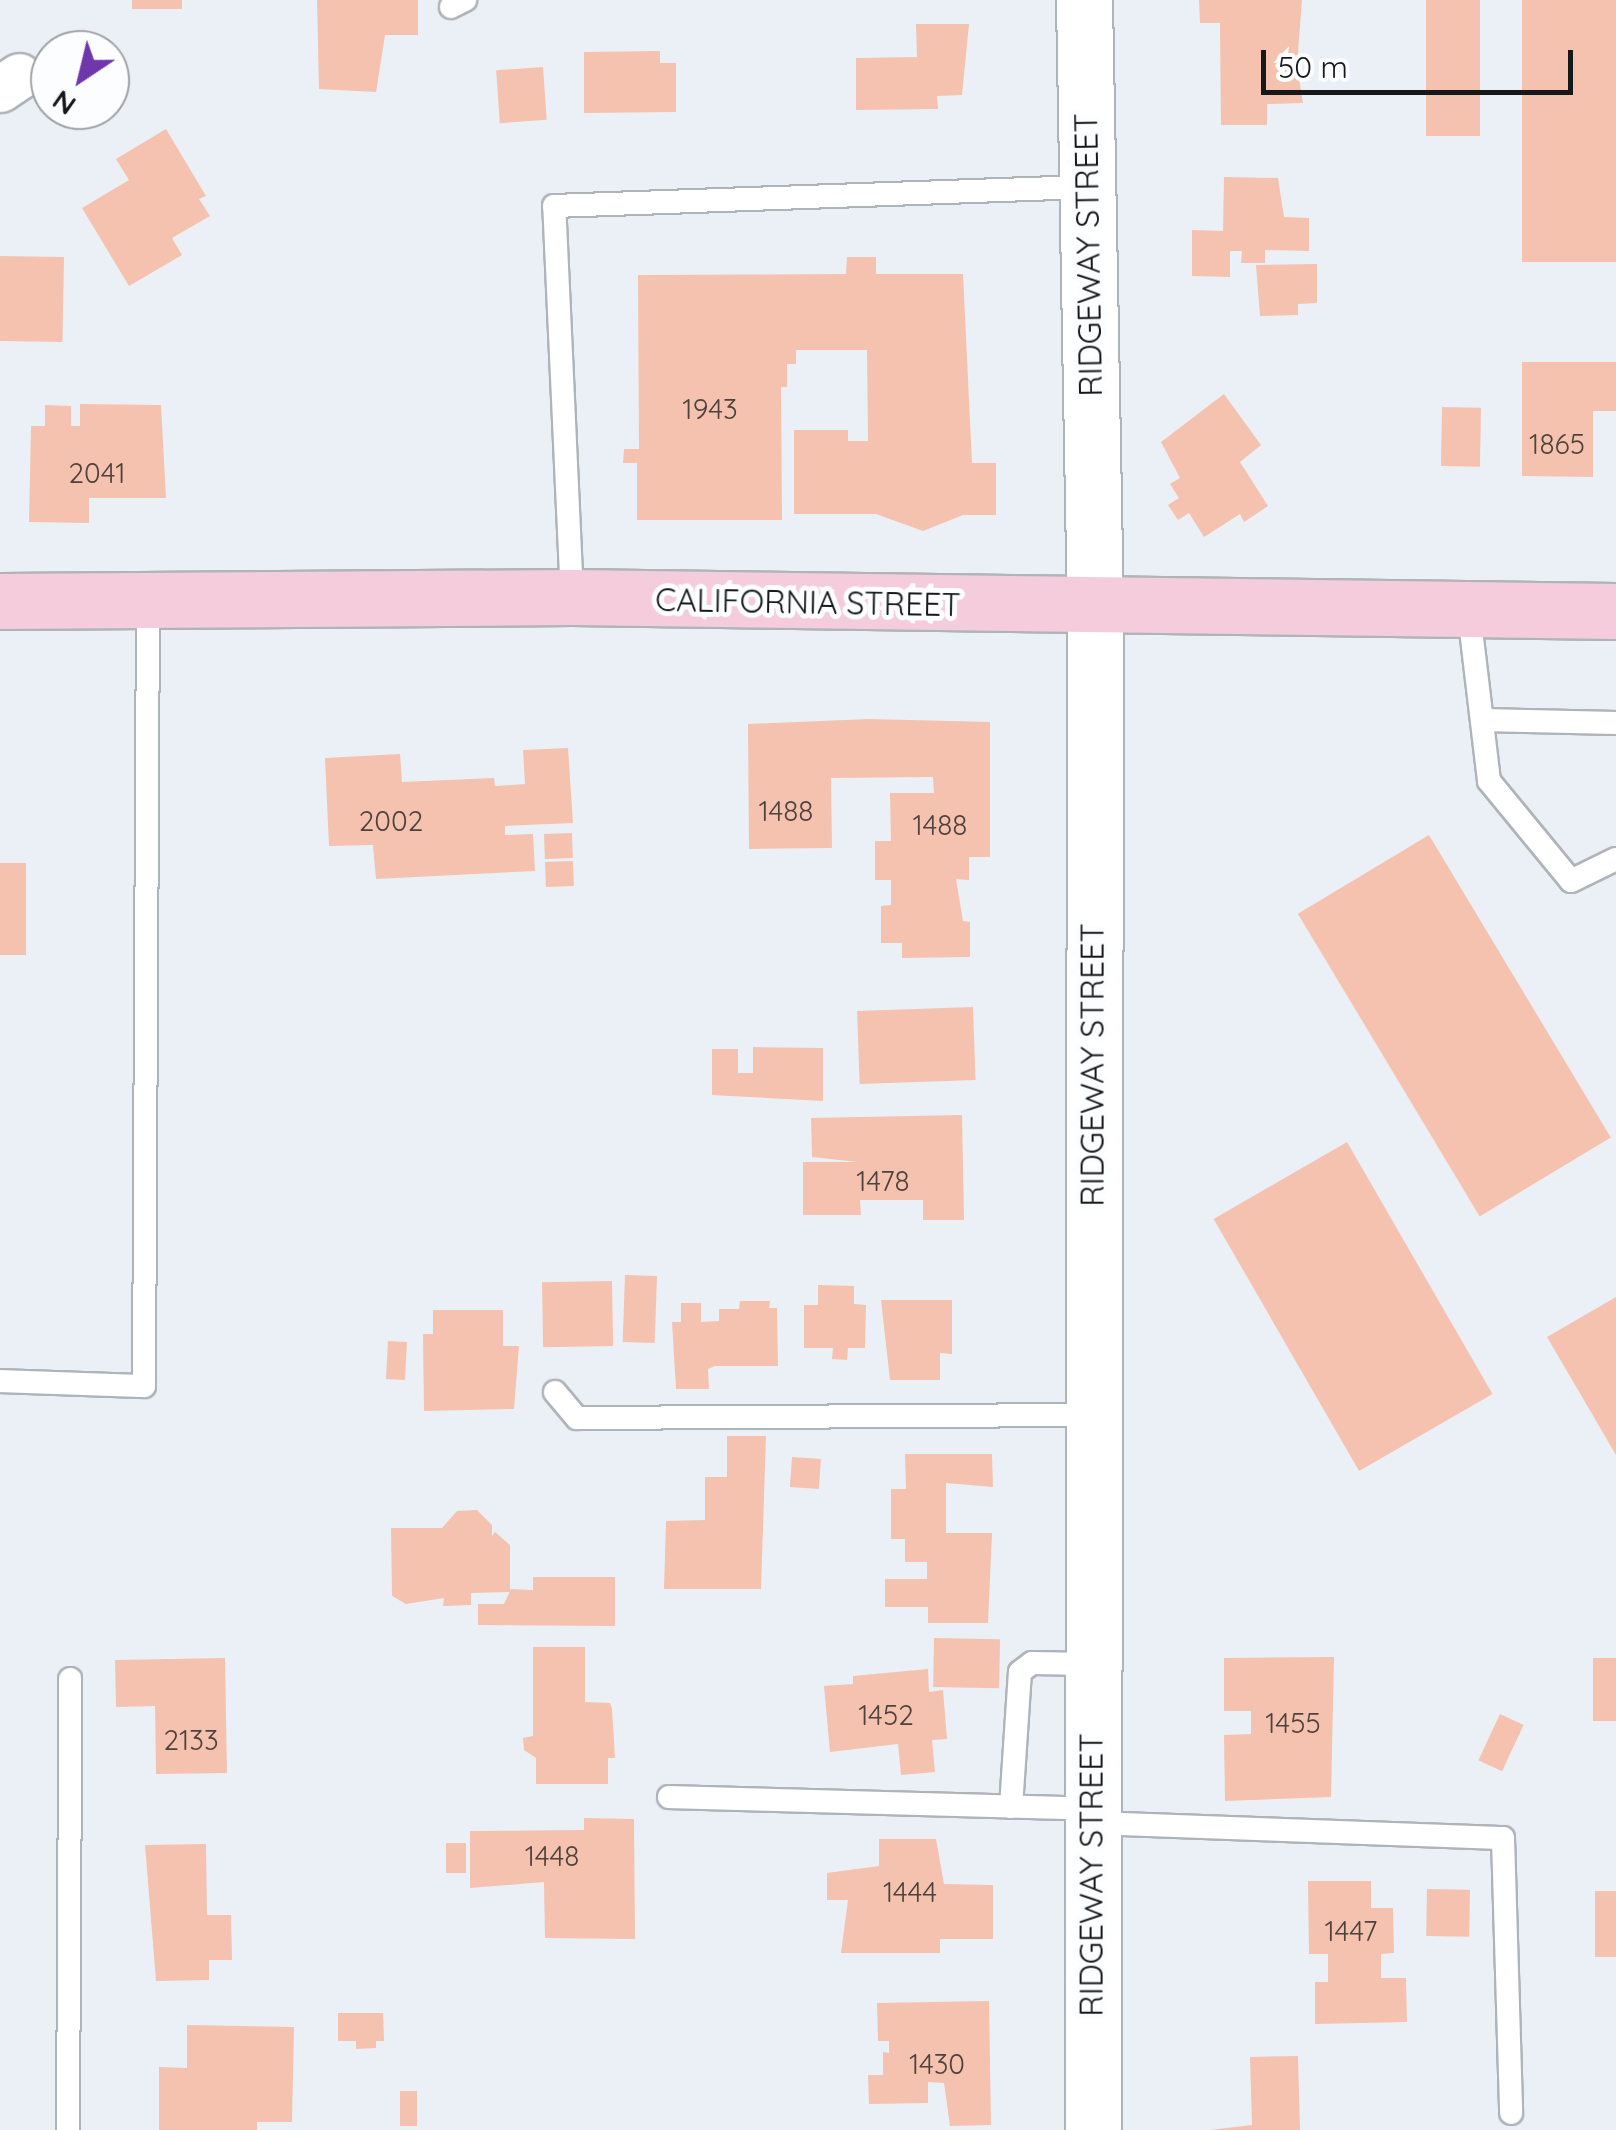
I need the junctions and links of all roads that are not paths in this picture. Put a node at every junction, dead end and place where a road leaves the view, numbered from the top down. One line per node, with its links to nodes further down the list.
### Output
1 (1084, 0): 2 (street, RIDGEWAY STREET)
2 (1086, 188): 3 (lane); 6 (street, RIDGEWAY STREET)
3 (572, 598): 4 (main road, CALIFORNIA STREET); 6 (main road, CALIFORNIA STREET)
4 (148, 600): 5 (main road, CALIFORNIA STREET); 12 (lane)
5 (0, 602)
6 (1094, 608): 8 (main road, CALIFORNIA STREET); 14 (street, RIDGEWAY STREET)
7 (1616, 611): 8 (main road, CALIFORNIA STREET)
8 (1469, 613): 9 (lane)
9 (1482, 720): 10 (lane); 11 (lane)
10 (1616, 724)
11 (1616, 859)
12 (0, 1381)
13 (555, 1392): 14 (lane)
14 (1090, 1416): 15 (street, RIDGEWAY STREET)
15 (1090, 1664): 18 (lane); 19 (street, RIDGEWAY STREET)
16 (70, 1678): 21 (lane)
17 (669, 1798): 18 (lane)
18 (1011, 1807): 19 (lane)
19 (1090, 1816): 20 (lane); 22 (street, RIDGEWAY STREET)
20 (1511, 2113)
21 (68, 2130)
22 (1093, 2130)

